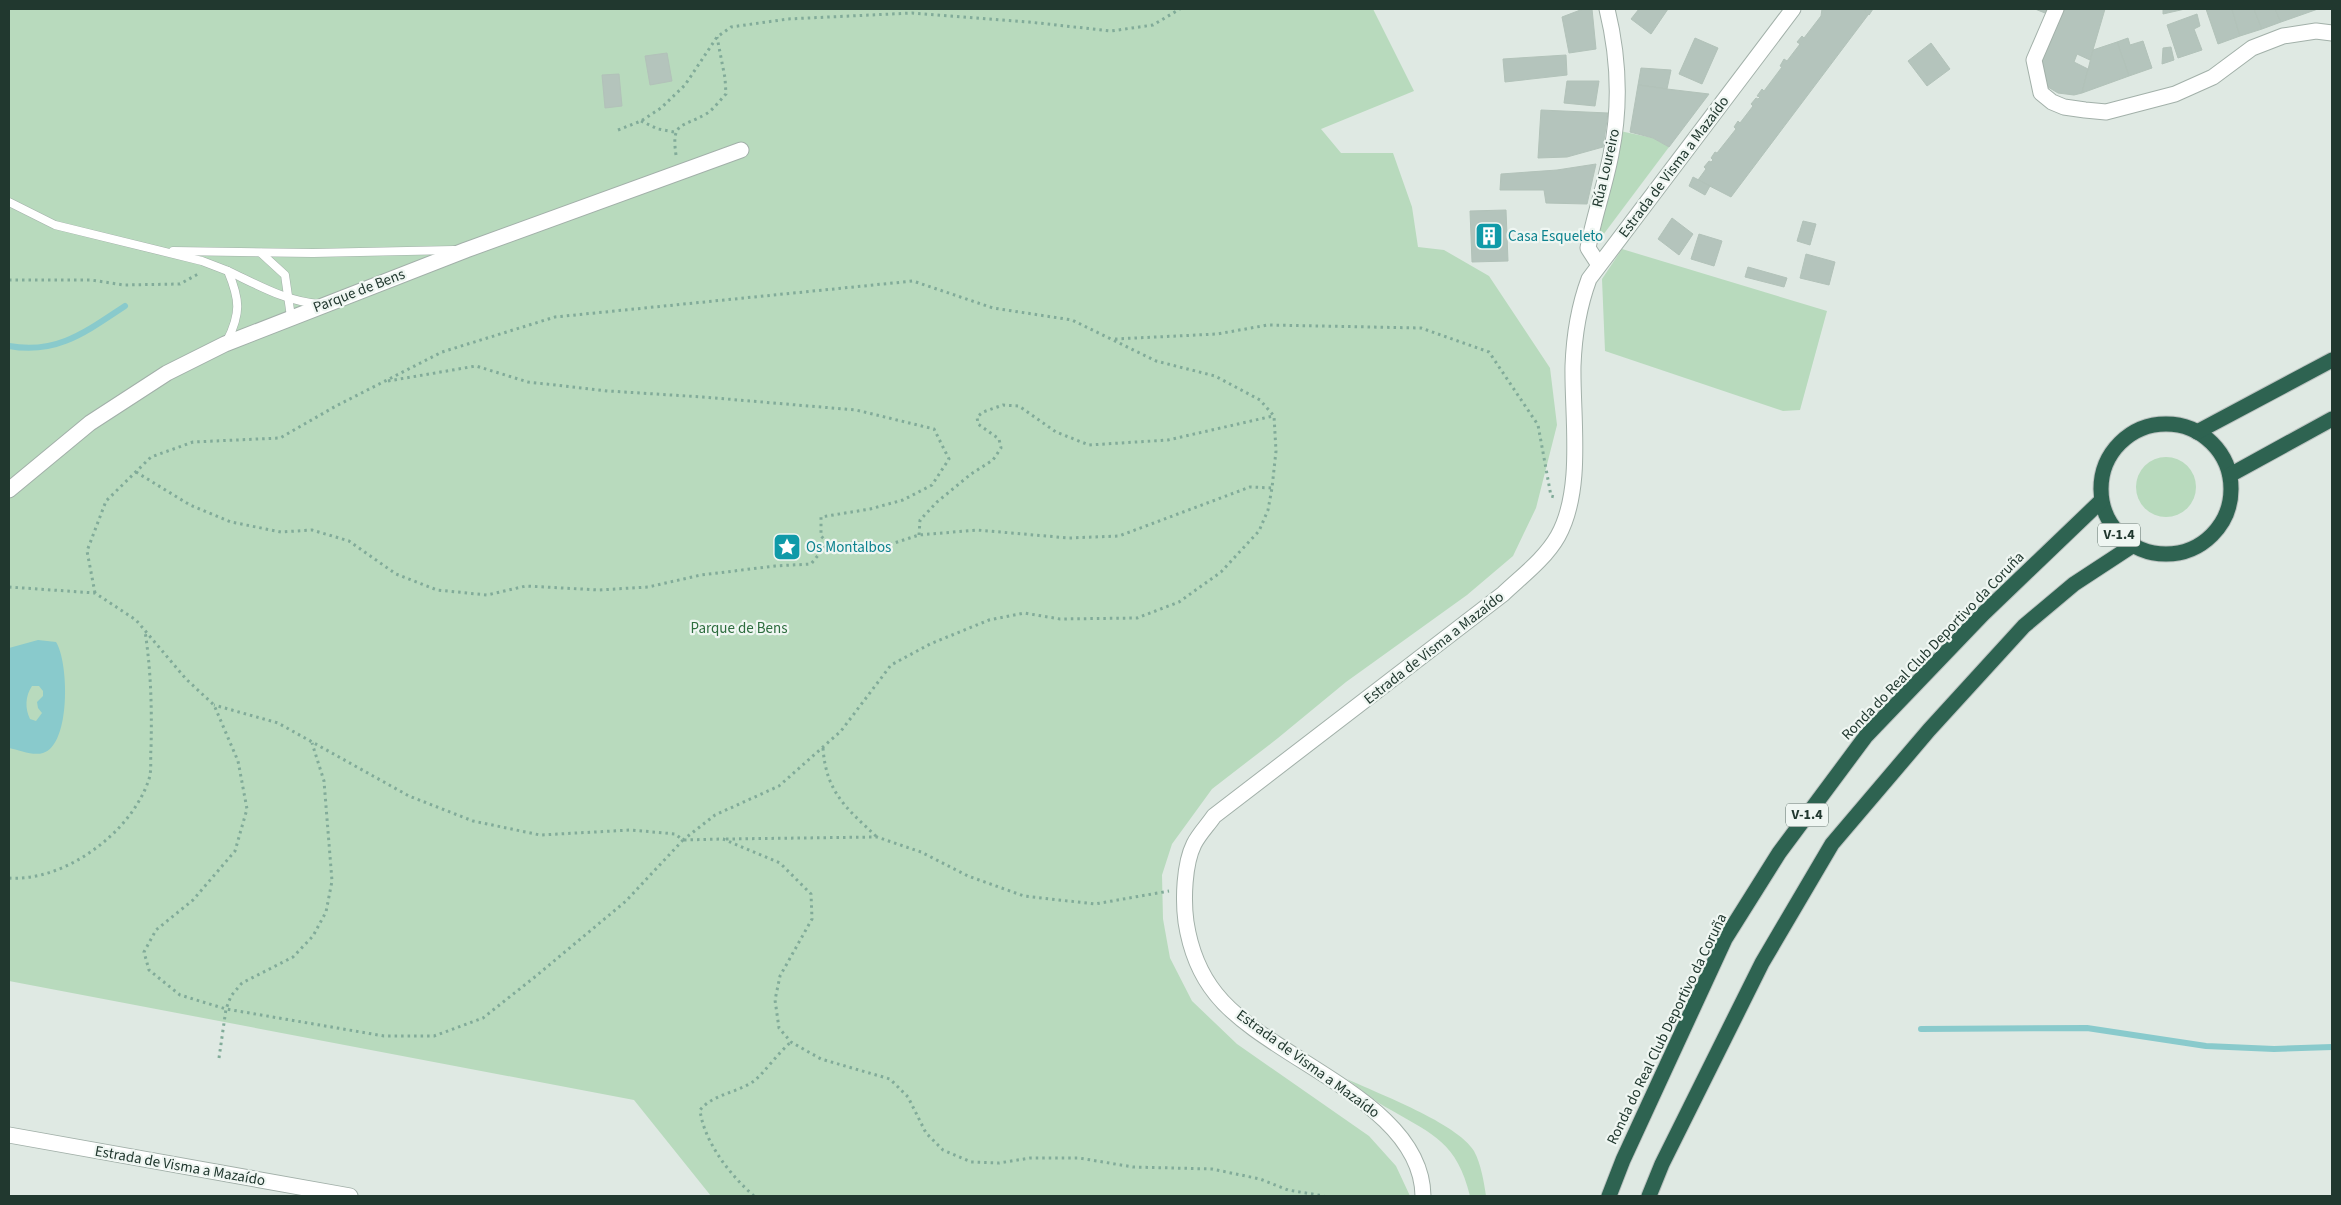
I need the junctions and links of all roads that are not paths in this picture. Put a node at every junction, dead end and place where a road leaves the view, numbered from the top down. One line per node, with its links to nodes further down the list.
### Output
1 (1607, 9): 10 (street, Rúa Loureiro)
2 (1793, 9): 10 (street, Estrada de Visma a Mazaído)
3 (2056, 9): 4 (street)
4 (2332, 33)
5 (741, 150): 7 (street, Parque de Bens)
6 (9, 202): 8 (lane)
7 (466, 250): 9 (lane); 13 (street, Parque de Bens)
8 (164, 251): 9 (lane); 11 (lane)
9 (261, 253): 12 (lane)
10 (1599, 265): 25 (street, Estrada de Visma a Mazaído)
11 (228, 271): 12 (lane); 15 (lane)
12 (287, 298): 13 (lane); 14 (lane)
13 (324, 304): 14 (street, Parque de Bens)
14 (290, 318): 15 (street, Parque de Bens)
15 (225, 344): 20 (street, Parque de Bens)
16 (2332, 360): 18 (highway)
17 (2332, 419): 19 (highway)
18 (2197, 432): 19 (highway, V-1.4); 21 (highway, V-1.4)
19 (2230, 475): 22 (highway, V-1.4)
20 (9, 490)
21 (2101, 501): 22 (highway, V-1.4); 26 (highway, Ronda do Real Club Deportivo da Coruña / V-1.4)
22 (2132, 546): 27 (highway, V-1.4)
23 (9, 1135): 24 (street, Estrada de Visma a Mazaído)
24 (350, 1196)
25 (1424, 1196)
26 (1609, 1196)
27 (1649, 1196)

